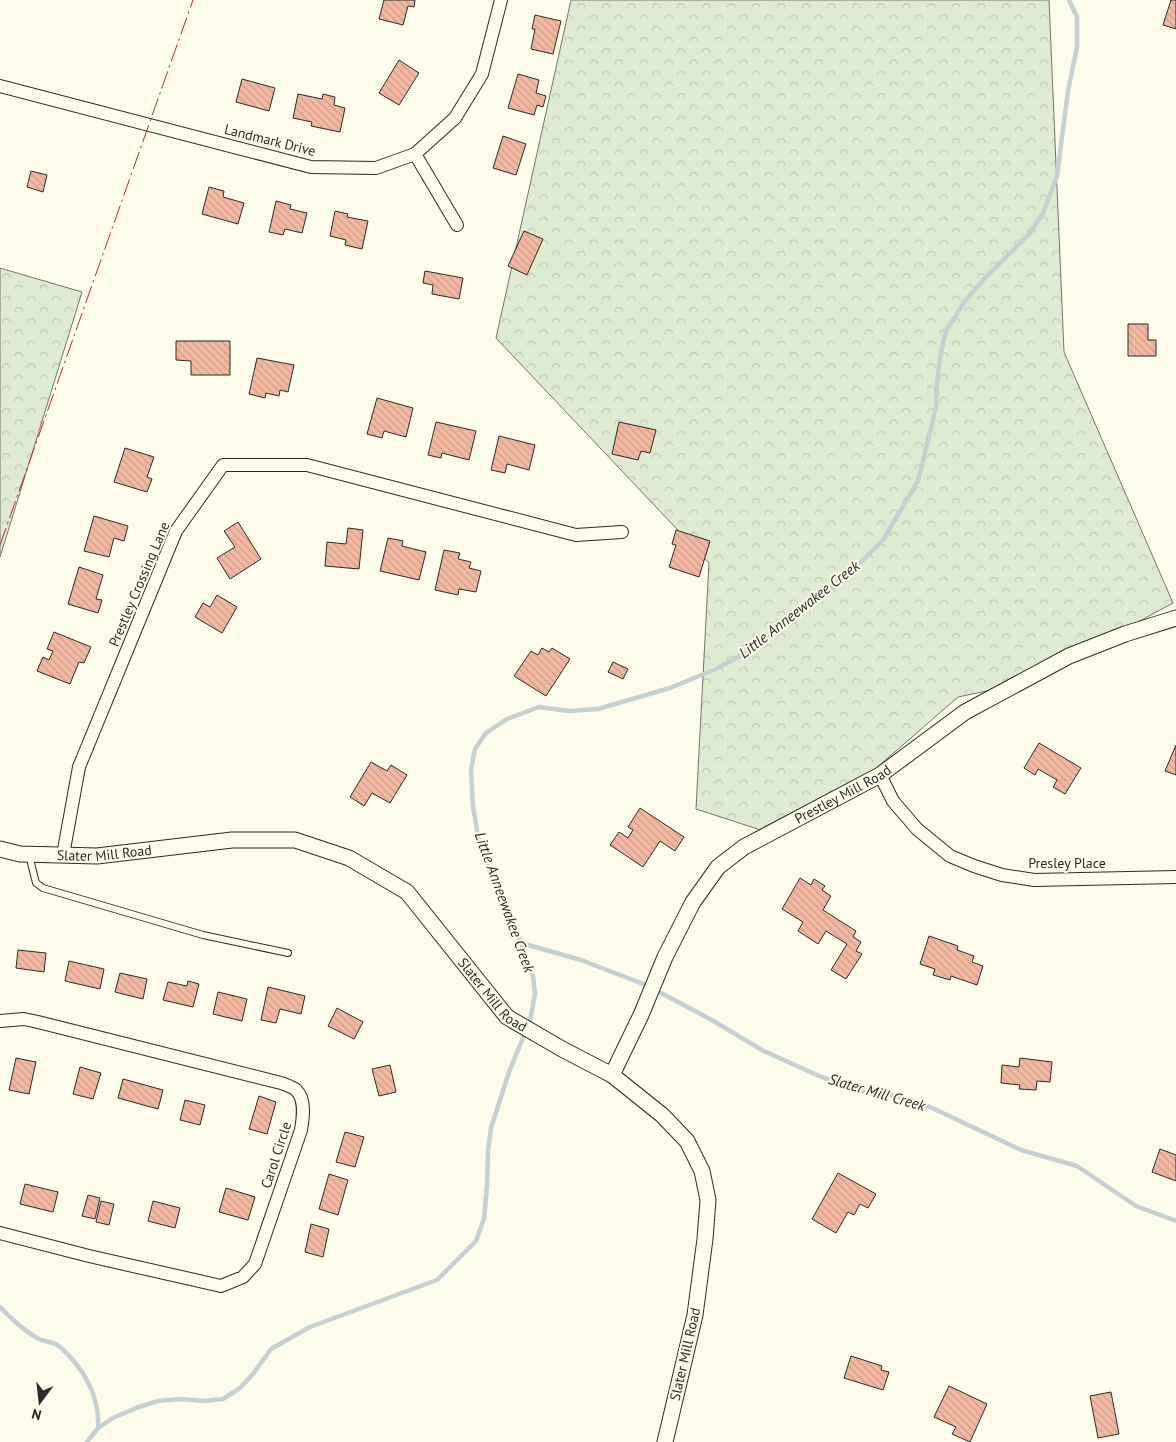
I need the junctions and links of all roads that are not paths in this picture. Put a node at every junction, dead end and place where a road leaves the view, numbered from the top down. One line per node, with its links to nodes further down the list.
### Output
1 (501, 0): 3 (street, Landmark Drive)
2 (0, 86): 3 (street, Landmark Drive)
3 (415, 154): 4 (street)
4 (457, 225)
5 (622, 532): 10 (street, Prestley Crossing Lane)
6 (1176, 618): 7 (street, Prestley Mill Road)
7 (880, 775): 11 (street, Presley Place); 14 (street, Prestley Mill Road)
8 (0, 849): 9 (street, Slater Mill Road)
9 (29, 854): 10 (street, Slater Mill Road); 12 (lane)
10 (63, 855): 14 (street, Slater Mill Road)
11 (1176, 877)
12 (288, 953)
13 (0, 1021): 15 (street, Carol Circle)
14 (612, 1075): 16 (street, Slater Mill Road)
15 (0, 1233)
16 (665, 1442)

